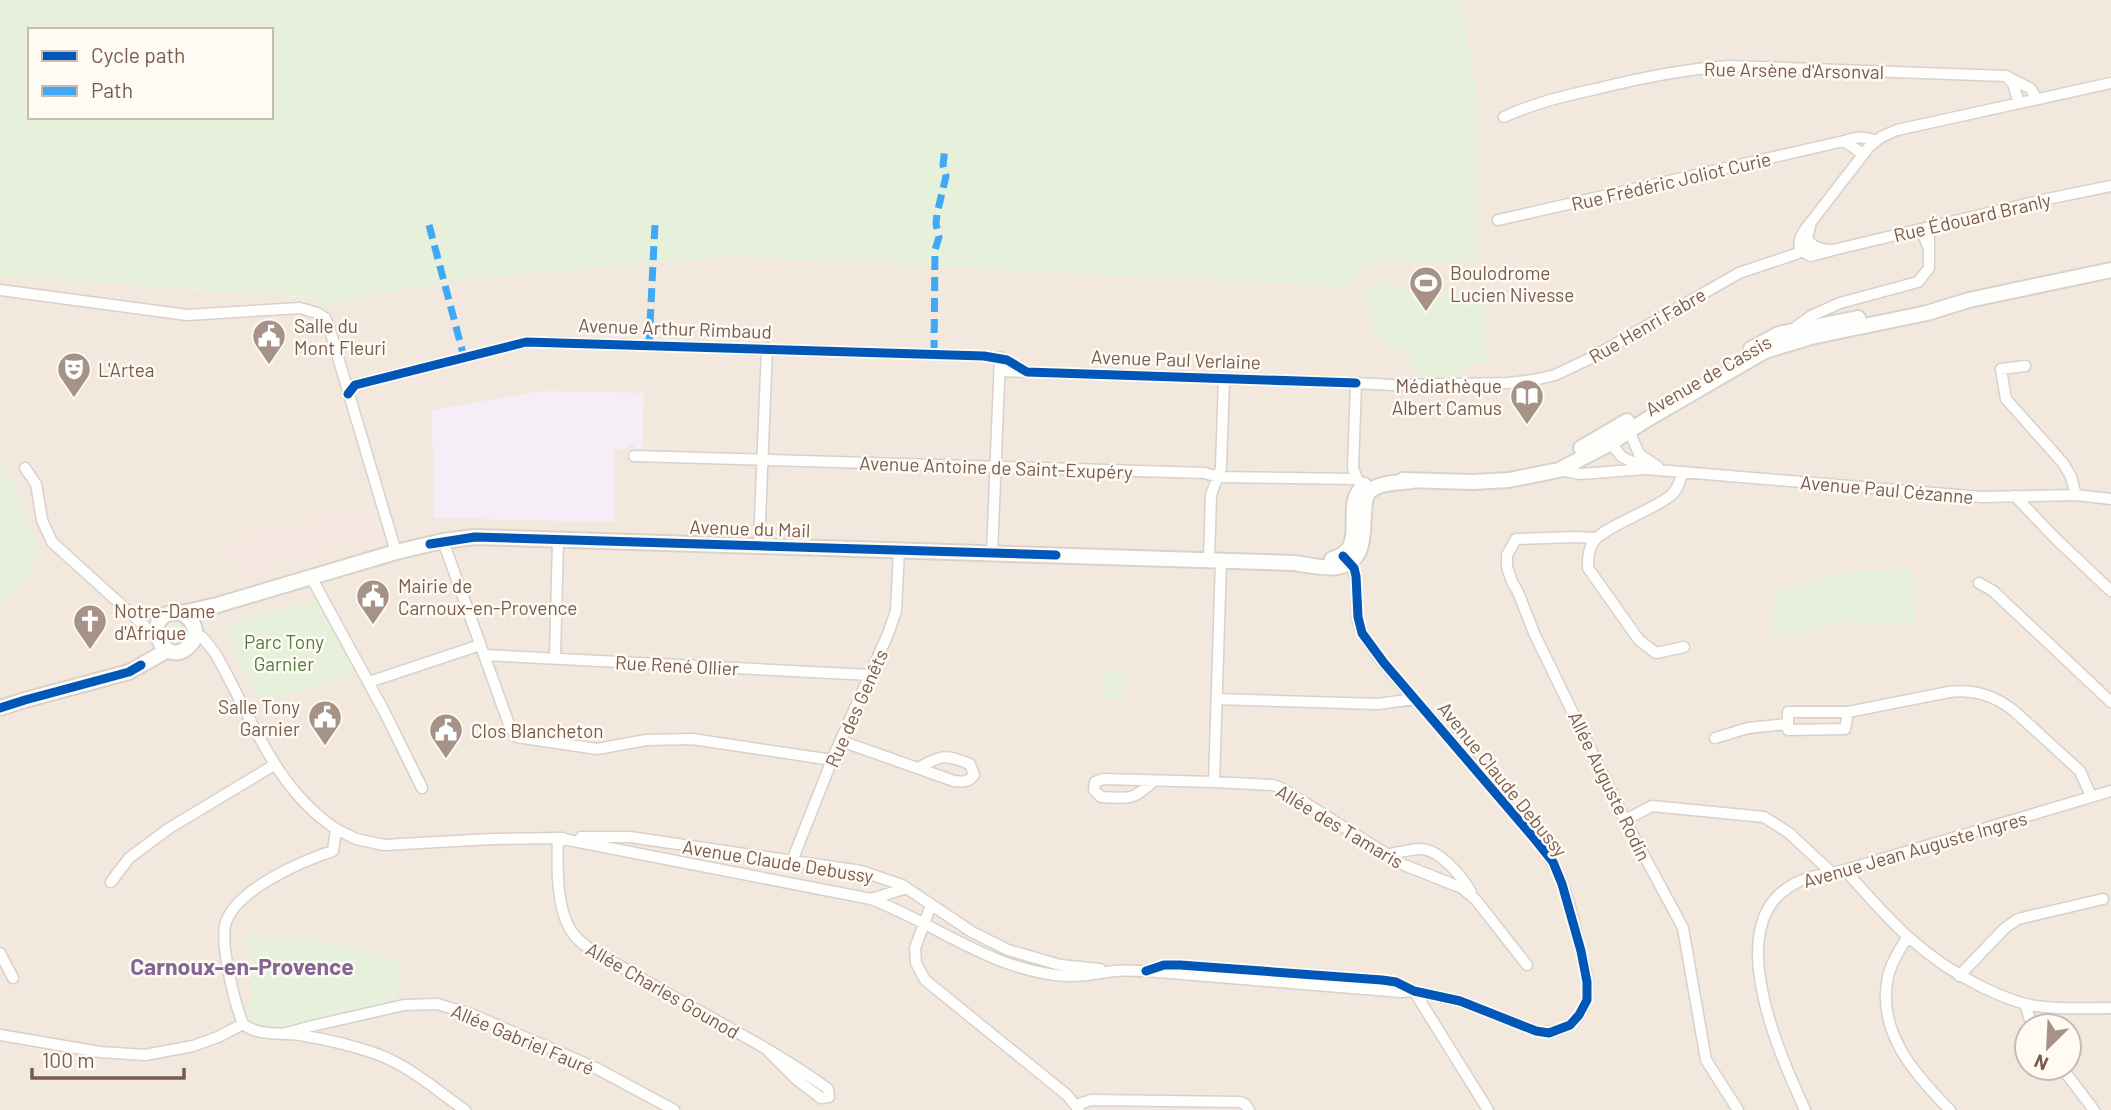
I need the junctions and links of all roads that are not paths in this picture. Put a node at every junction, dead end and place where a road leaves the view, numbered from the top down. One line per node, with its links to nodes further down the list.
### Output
1 (2006, 76): 3 (street); 4 (street); 5 (street, Rue Arsène d'Arsonval)
2 (2111, 83): 3 (street, Rue Frédéric Joliot Curie)
3 (2036, 99): 4 (street, Rue Frédéric Joliot Curie)
4 (2019, 103): 7 (street, Rue Frédéric Joliot Curie)
5 (1504, 117)
6 (1844, 141): 7 (street, Rue Frédéric Joliot Curie); 8 (street); 10 (street, Rue Frédéric Joliot Curie)
7 (1875, 141): 8 (street, Rue Frédéric Joliot Curie)
8 (1863, 154): 12 (street)
9 (2111, 186): 11 (street, Rue Édouard Branly)
10 (1498, 220)
11 (1925, 228): 12 (street, Rue Édouard Branly); 16 (street)
12 (1807, 248): 27 (street, Rue Henri Fabre)
13 (2111, 270): 15 (main road, Avenue de Cassis)
14 (0, 290): 28 (street)
15 (1969, 300): 17 (main road, Avenue de Cassis); 19 (main road, Avenue de Cassis)
16 (1825, 309): 17 (street); 18 (street)
17 (1822, 324): 18 (main road, Avenue de Cassis); 19 (street)
18 (1792, 330): 29 (main road, Avenue de Cassis)
19 (1811, 337): 29 (main road, Avenue de Cassis)
20 (767, 348): 21 (street, Avenue Arthur Rimbaud); 28 (street, Avenue Arthur Rimbaud); 32 (street)
21 (1000, 357): 23 (street); 24 (street, Avenue Paul Verlaine)
22 (2025, 366): 43 (street)
23 (999, 371): 24 (street); 33 (street)
24 (1027, 372): 25 (street, Avenue Paul Verlaine)
25 (1223, 378): 26 (street, Avenue Paul Verlaine); 40 (street)
26 (1356, 383): 27 (street, Avenue Paul Verlaine); 42 (street)
27 (1488, 383)
28 (349, 387): 51 (street)
29 (1628, 427): 30 (main road, Avenue de Cassis); 37 (street)
30 (1608, 439): 35 (street, Avenue Paul Cézanne); 36 (main road, Avenue de Cassis); 38 (main road, Avenue de Cassis)
31 (634, 456): 32 (street, Avenue Antoine de Saint-Exupéry)
32 (762, 460): 33 (street, Avenue Antoine de Saint-Exupéry); 49 (street)
33 (996, 466): 40 (street, Avenue Antoine de Saint-Exupéry); 52 (street)
34 (25, 468): 60 (street)
35 (1646, 468): 36 (street, Avenue Paul Cézanne); 37 (street, Avenue Paul Cézanne)
36 (1559, 470): 38 (main road, Avenue de Cassis)
37 (1664, 471): 39 (street, Avenue Paul Cézanne)
38 (1542, 472): 42 (main road, Avenue de Cassis)
39 (1683, 472): 44 (street, Avenue Paul Cézanne); 46 (street)
40 (1218, 477): 41 (street); 42 (street, Avenue Antoine de Saint-Exupéry); 54 (street)
41 (1226, 485)
42 (1363, 485): 53 (main road)
43 (2076, 495): 44 (street, Avenue Paul Cézanne); 45 (street, Avenue Paul Cézanne)
44 (2015, 496): 57 (street)
45 (2111, 499)
46 (1597, 538): 62 (street); 85 (street, Allée Auguste Rodin)
47 (558, 539): 48 (main road, Avenue du Mail); 49 (main road, Avenue du Mail); 65 (street)
48 (443, 541): 51 (main road, Avenue du Mail); 64 (street)
49 (759, 545): 50 (main road, Avenue du Mail)
50 (899, 550): 52 (main road, Avenue du Mail); 67 (street, Rue des Genêts)
51 (396, 552): 55 (main road, Avenue du Mail)
52 (992, 553): 54 (main road, Avenue du Mail)
53 (1346, 559): 54 (main road, Avenue du Mail); 70 (street, Avenue Claude Debussy)
54 (1215, 560): 69 (street)
55 (310, 577): 58 (main road, Avenue du Mail); 68 (street)
56 (1979, 583): 71 (street)
57 (2111, 591)
58 (214, 606): 59 (main road, Avenue du Mail); 61 (main road)
59 (183, 614): 60 (main road); 61 (main road)
60 (157, 631): 63 (main road); 66 (main road)
61 (194, 635): 63 (main road); 78 (street, Avenue Claude Debussy)
62 (1684, 647)
63 (169, 650): 66 (main road)
64 (482, 650): 65 (street, Rue René Ollier); 68 (street); 77 (street)
65 (555, 658): 67 (street, Rue René Ollier)
66 (141, 665): 72 (main road)
67 (870, 675): 76 (street, Rue des Genêts)
68 (369, 682): 82 (street)
69 (1217, 699): 70 (street); 81 (street)
70 (1415, 699): 107 (street, Avenue Claude Debussy)
71 (2111, 702)
72 (0, 708)
73 (1848, 712): 74 (street); 74 (street); 84 (street)
74 (1787, 724): 75 (street)
75 (1716, 738)
76 (841, 741): 77 (street, Rue des Genêts); 79 (street)
77 (832, 760): 91 (street, Rue des Genêts)
78 (274, 765): 86 (street, Avenue Claude Debussy); 94 (street)
79 (918, 768): 79 (street)
80 (1154, 780): 80 (street, Allée des Tamaris); 81 (street, Allée des Tamaris)
81 (1214, 782): 90 (street, Allée des Tamaris)
82 (422, 788)
83 (2111, 791): 84 (street, Avenue Jean Auguste Ingres)
84 (2091, 796): 92 (street, Avenue Jean Auguste Ingres)
85 (1625, 820): 93 (street); 123 (street, Allée Auguste Rodin)
86 (335, 829): 88 (street, Avenue Claude Debussy); 111 (street)
87 (627, 837): 88 (street, Avenue Claude Debussy); 89 (street); 91 (street, Avenue Claude Debussy)
88 (558, 838): 89 (street, Avenue Claude Debussy); 114 (street, Allée Charles Gounod)
89 (629, 851): 96 (street, Avenue Claude Debussy)
90 (1386, 855): 98 (street, Allée des Tamaris); 98 (street)
91 (792, 861): 95 (street, Avenue Claude Debussy)
92 (1846, 870): 93 (street, Avenue Jean Auguste Ingres); 101 (street)
93 (1832, 873): 124 (street, Avenue Jean Auguste Ingres)
94 (111, 882)
95 (907, 888): 96 (street); 99 (street, Avenue Claude Debussy)
96 (871, 899): 100 (street, Avenue Claude Debussy)
97 (2103, 899): 105 (street)
98 (1476, 900): 103 (street, Allée des Tamaris)
99 (931, 905): 100 (street); 104 (street, Avenue Claude Debussy)
100 (924, 923): 104 (street, Avenue Claude Debussy); 117 (street)
101 (1907, 937): 105 (street); 125 (street)
102 (0, 953): 106 (street)
103 (1527, 965)
104 (1117, 971): 107 (street, Avenue Claude Debussy)
105 (1959, 976): 108 (street)
106 (13, 978)
107 (1414, 991): 122 (street)
108 (2025, 1004): 109 (street); 110 (street)
109 (2111, 1008)
110 (2028, 1012)
111 (243, 1024): 112 (street); 113 (street)
112 (283, 1034): 118 (street); 119 (street, Allée Gabriel Fauré)
113 (0, 1035)
114 (769, 1052): 114 (street, Allée Charles Gounod)
115 (2073, 1082): 126 (street)
116 (1205, 1102): 117 (street); 120 (street); 121 (street)
117 (1078, 1107)
118 (465, 1110)
119 (674, 1110)
120 (1214, 1110)
121 (1249, 1110)
122 (1488, 1110)
123 (1738, 1110)
124 (1805, 1110)
125 (1950, 1110)
126 (2094, 1110)

